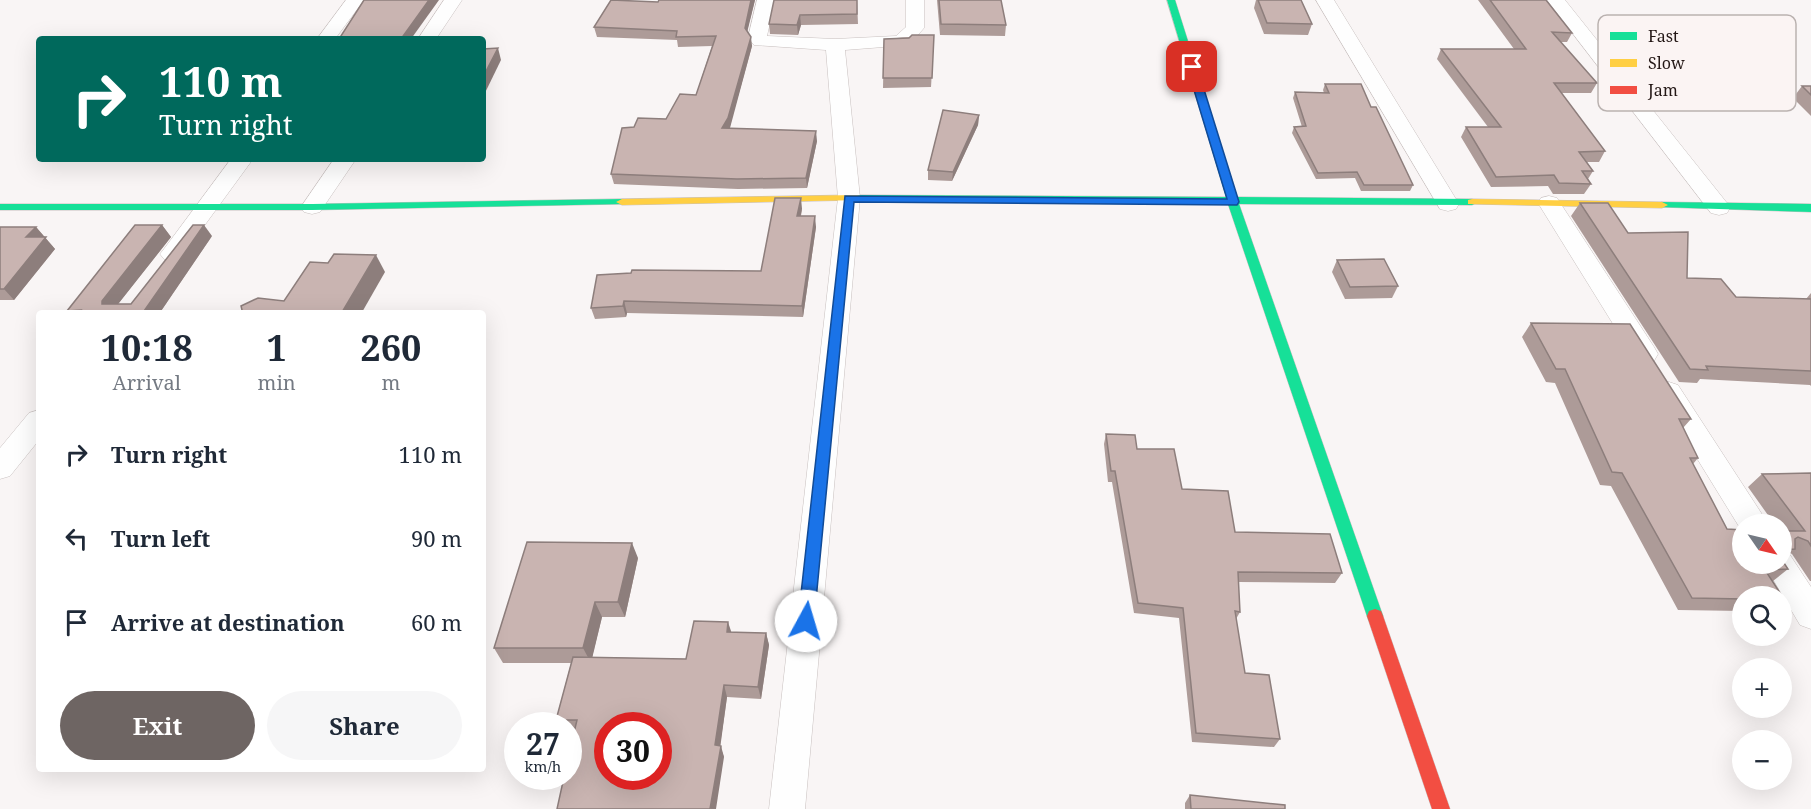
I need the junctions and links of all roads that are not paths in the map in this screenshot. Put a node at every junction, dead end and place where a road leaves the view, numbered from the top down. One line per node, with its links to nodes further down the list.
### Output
1 (355, 0): 8 (street)
2 (453, 0): 9 (street)
3 (766, 0): 10 (street)
4 (915, 0): 10 (street)
5 (1171, 0): 16 (street)
6 (1325, 0): 18 (street)
7 (1556, 0): 11 (street)
8 (328, 36)
9 (429, 36)
10 (835, 45): 15 (street)
11 (1598, 53)
12 (1643, 111): 21 (street)
13 (240, 162): 22 (street)
14 (343, 162): 20 (street)
15 (849, 198): 16 (street); 20 (street); 30 (street)
16 (1233, 202): 18 (street); 31 (street)
17 (1548, 203): 18 (street); 21 (street); 27 (street)
18 (1448, 204)
19 (0, 207): 22 (street)
20 (312, 207): 22 (street)
21 (1719, 207): 23 (street)
22 (208, 208): 24 (street)
23 (1811, 208)
24 (160, 269)
25 (36, 424): 26 (street)
26 (0, 468)
27 (1747, 514)
28 (1785, 574): 29 (street)
29 (1811, 615)
30 (787, 809)
31 (1441, 809)

